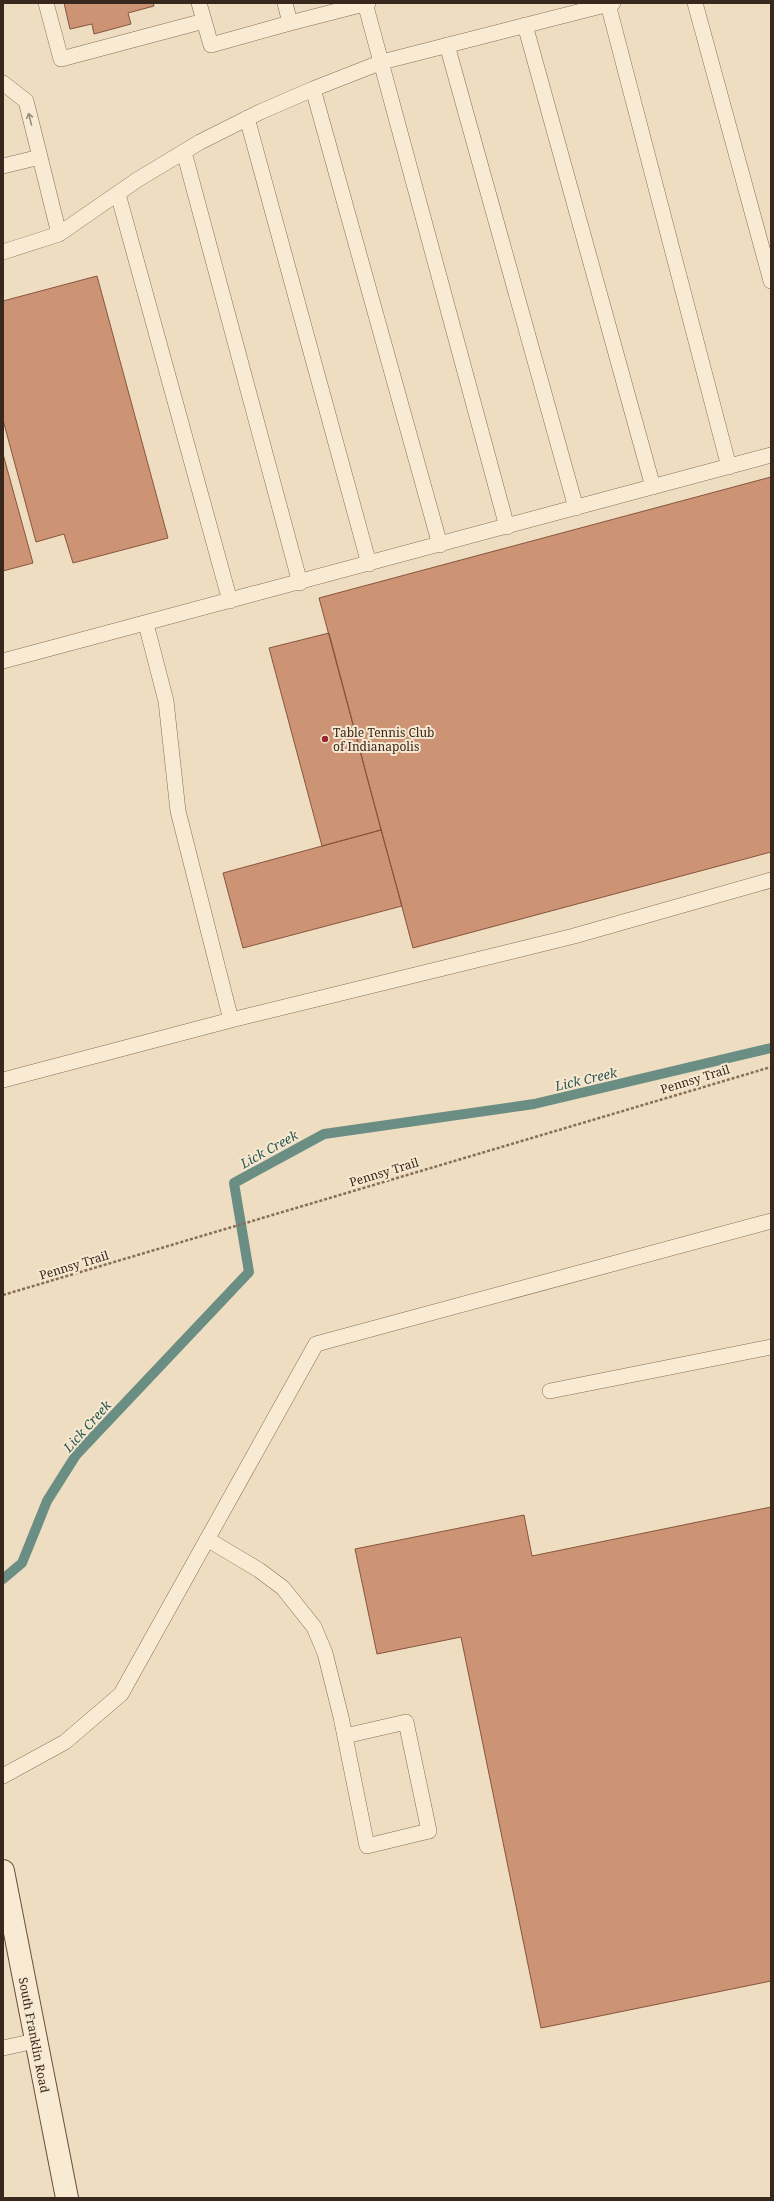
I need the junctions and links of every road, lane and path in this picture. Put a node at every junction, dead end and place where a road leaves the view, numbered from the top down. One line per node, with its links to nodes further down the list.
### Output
1 (46, 3): 7 (lane)
2 (199, 3): 7 (lane)
3 (285, 3): 8 (lane)
4 (366, 3): 8 (lane); 11 (lane)
5 (694, 3): 21 (lane)
6 (610, 4): 9 (lane); 23 (lane)
7 (204, 21): 8 (lane)
8 (290, 23)
9 (525, 25): 10 (lane); 24 (lane)
10 (447, 45): 11 (lane); 25 (lane)
11 (382, 62): 13 (lane); 26 (lane)
12 (3, 83): 16 (lane, one-way to 12)
13 (313, 89): 14 (lane); 27 (lane)
14 (247, 118): 15 (lane); 28 (lane)
15 (184, 152): 18 (lane); 29 (lane)
16 (40, 157): 17 (lane); 19 (lane)
17 (3, 166)
18 (118, 194): 19 (lane); 30 (lane)
19 (59, 234): 20 (lane)
20 (3, 252)
21 (771, 280)
22 (771, 455): 23 (lane)
23 (729, 467): 24 (lane)
24 (653, 487): 25 (lane)
25 (576, 508): 26 (lane)
26 (507, 527): 27 (lane)
27 (440, 545): 28 (lane)
28 (369, 564): 29 (lane)
29 (300, 583): 30 (lane)
30 (230, 601): 31 (lane)
31 (146, 624): 32 (lane); 34 (lane)
32 (3, 661)
33 (771, 880): 34 (lane)
34 (231, 1020): 36 (lane)
35 (771, 1066): 38 (path, Pennsy Trail)
36 (3, 1080)
37 (771, 1221): 41 (lane)
38 (3, 1295)
39 (771, 1347): 40 (lane)
40 (550, 1391)
41 (207, 1540): 42 (lane); 43 (lane)
42 (345, 1736): 42 (lane)
43 (3, 1776)
44 (3, 1871): 45 (main road, South Franklin Road)
45 (35, 2041): 46 (lane); 47 (main road, South Franklin Road)
46 (3, 2048)
47 (68, 2198)

